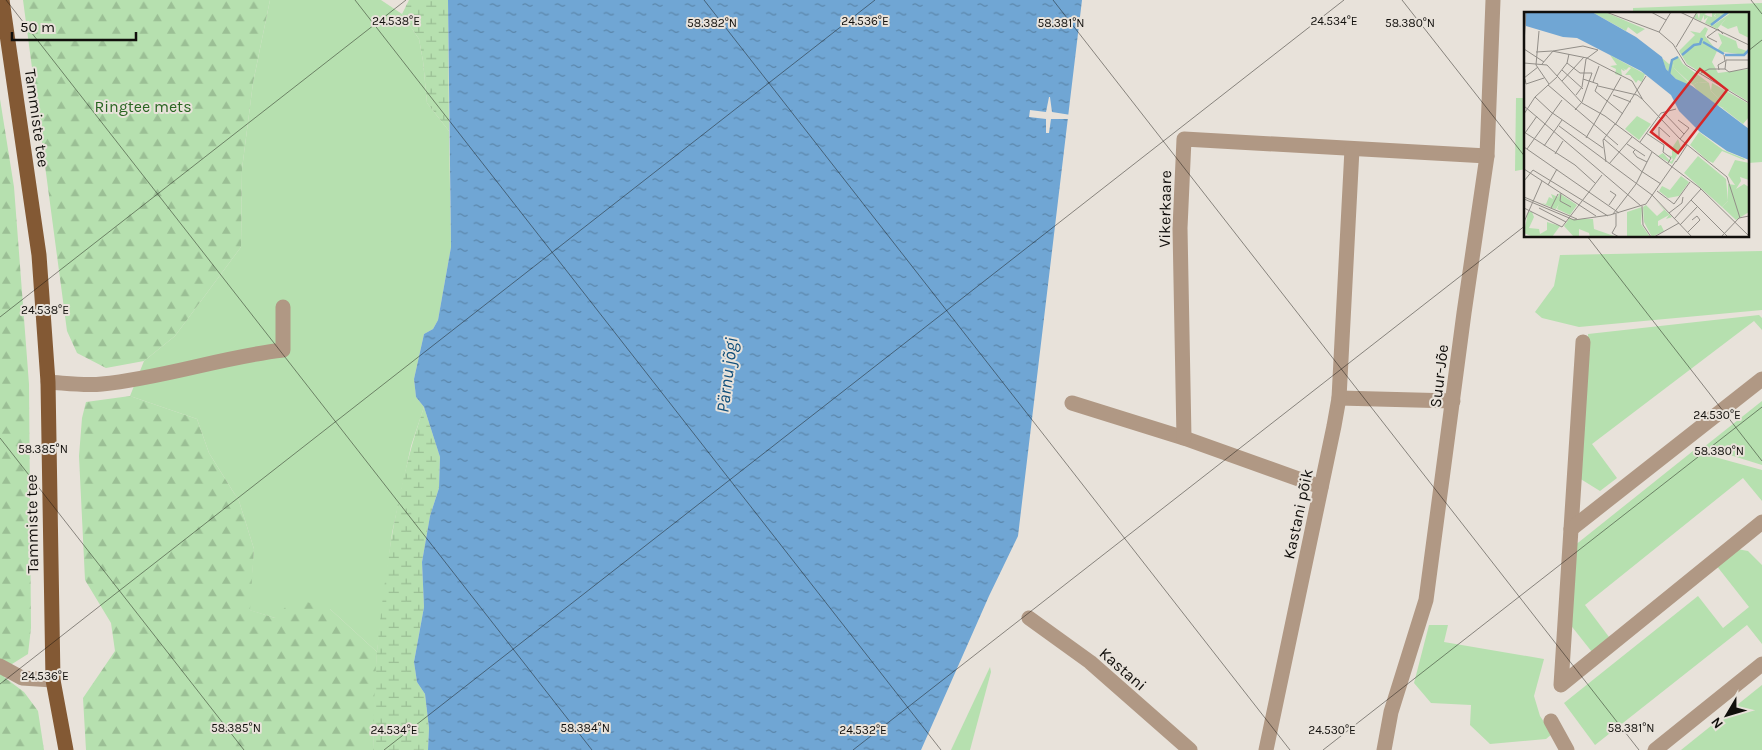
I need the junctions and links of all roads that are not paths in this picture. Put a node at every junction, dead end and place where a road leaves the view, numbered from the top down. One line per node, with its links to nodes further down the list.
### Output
1 (2, 0): 8 (main road, Tammiste tee)
2 (1493, 0): 4 (street, Suur-Jõe)
3 (1352, 149): 4 (street, Vikerkaare); 9 (street, Kastani põik); 12 (street, Vikerkaare)
4 (1487, 156): 10 (street, Suur-Jõe)
5 (283, 307): 8 (street)
6 (1583, 342): 15 (street)
7 (1762, 379): 15 (street)
8 (48, 382): 19 (main road, Tammiste tee)
9 (1339, 398): 10 (street); 13 (street, Kastani põik)
10 (1453, 401): 24 (street, Suur-Jõe)
11 (1072, 403): 12 (street)
12 (1184, 438): 13 (street)
13 (1321, 488): 23 (street, Kastani põik)
14 (1762, 522): 15 (street)
15 (1571, 530)
16 (1029, 618): 22 (street, Kastani)
17 (1762, 664): 26 (street)
18 (0, 666): 19 (street)
19 (53, 680): 21 (main road, Tammiste tee)
20 (1551, 721): 25 (street)
21 (66, 750)
22 (1190, 750)
23 (1266, 750)
24 (1384, 750)
25 (1567, 750)
26 (1655, 750)

